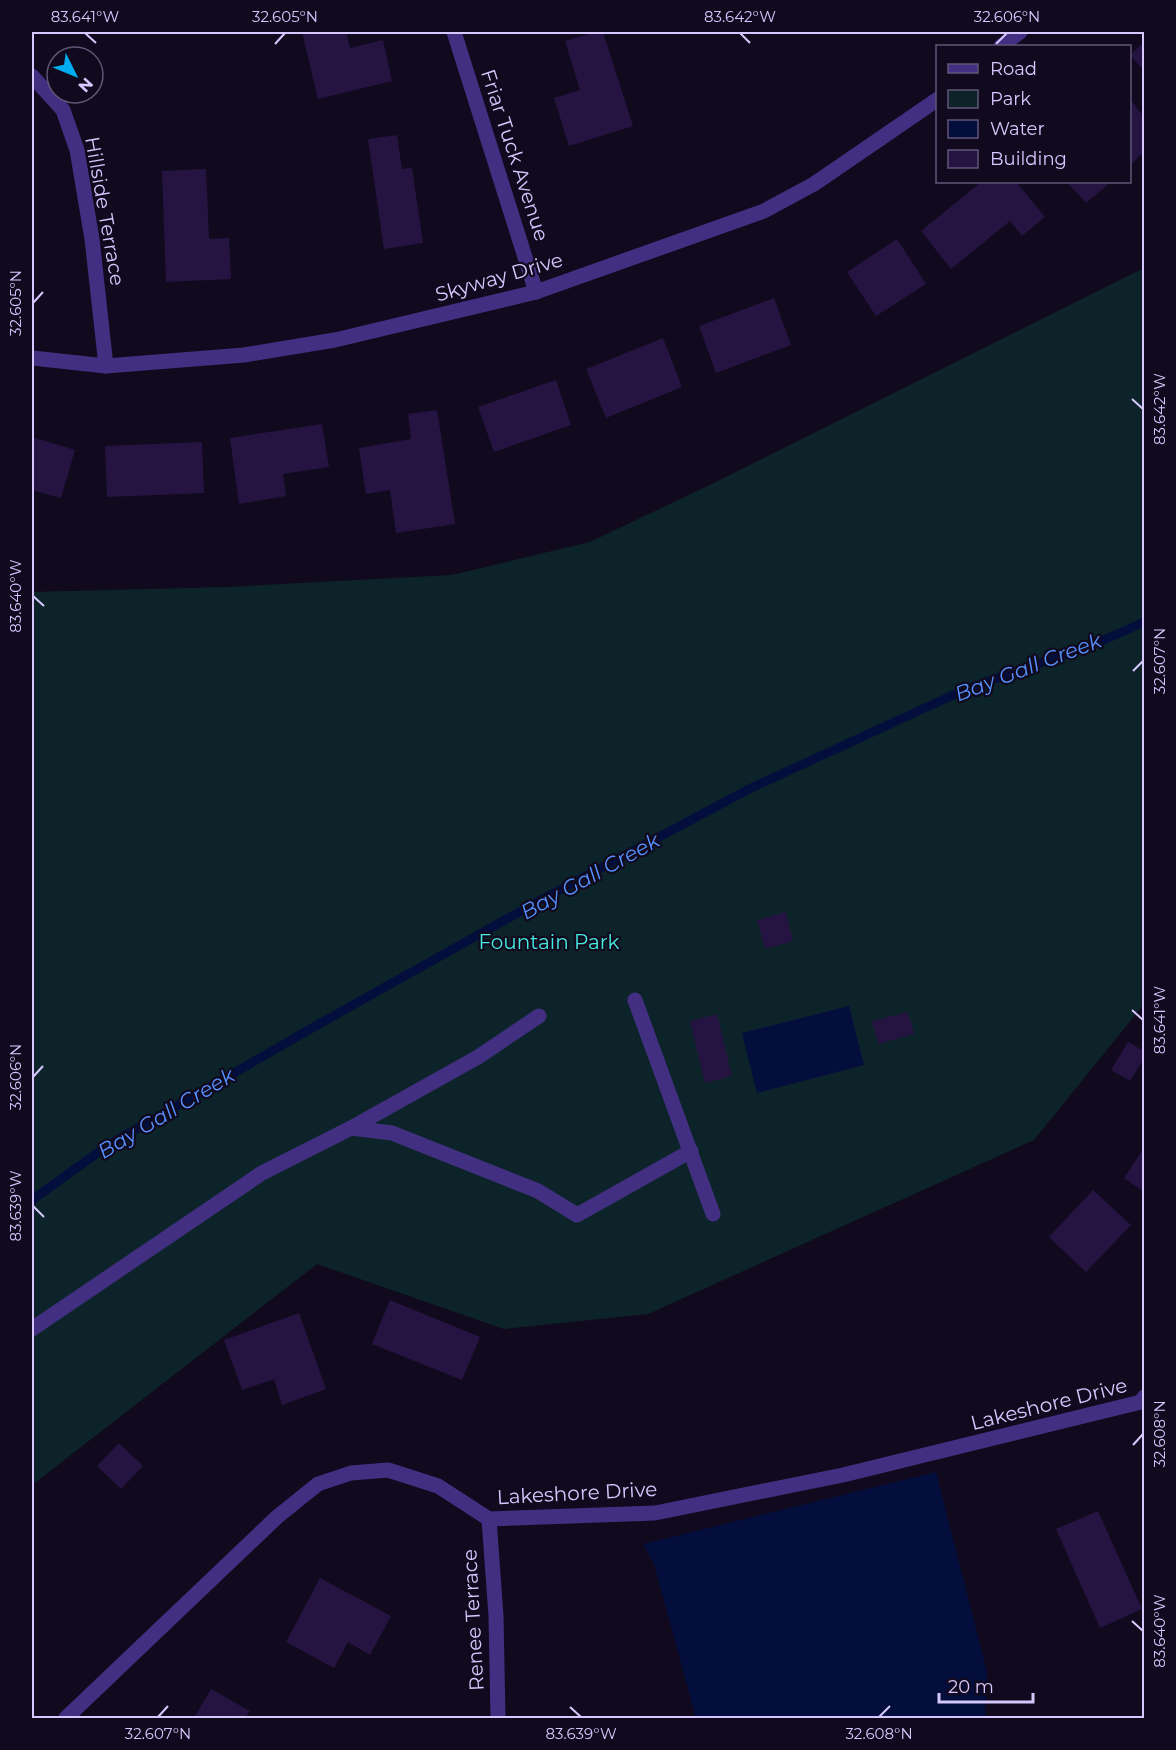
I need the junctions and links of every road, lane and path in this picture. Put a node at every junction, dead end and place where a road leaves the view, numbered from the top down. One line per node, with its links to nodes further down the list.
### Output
1 (454, 32): 6 (street, Friar Tuck Avenue)
2 (1020, 32): 3 (street)
3 (1002, 45)
4 (32, 76): 8 (street, Hillside Terrace)
5 (936, 100): 6 (street, Skyway Drive)
6 (536, 292): 8 (street, Skyway Drive)
7 (32, 358): 8 (street, Skyway Drive)
8 (106, 366)
9 (635, 1000): 12 (street)
10 (539, 1016): 11 (street)
11 (351, 1128): 12 (street); 14 (street)
12 (691, 1151): 13 (street)
13 (713, 1214)
14 (32, 1329)
15 (1143, 1402): 16 (street, Lakeshore Drive)
16 (489, 1520): 17 (street, Lakeshore Drive); 18 (street, Renee Terrace)
17 (66, 1719)
18 (498, 1719)

